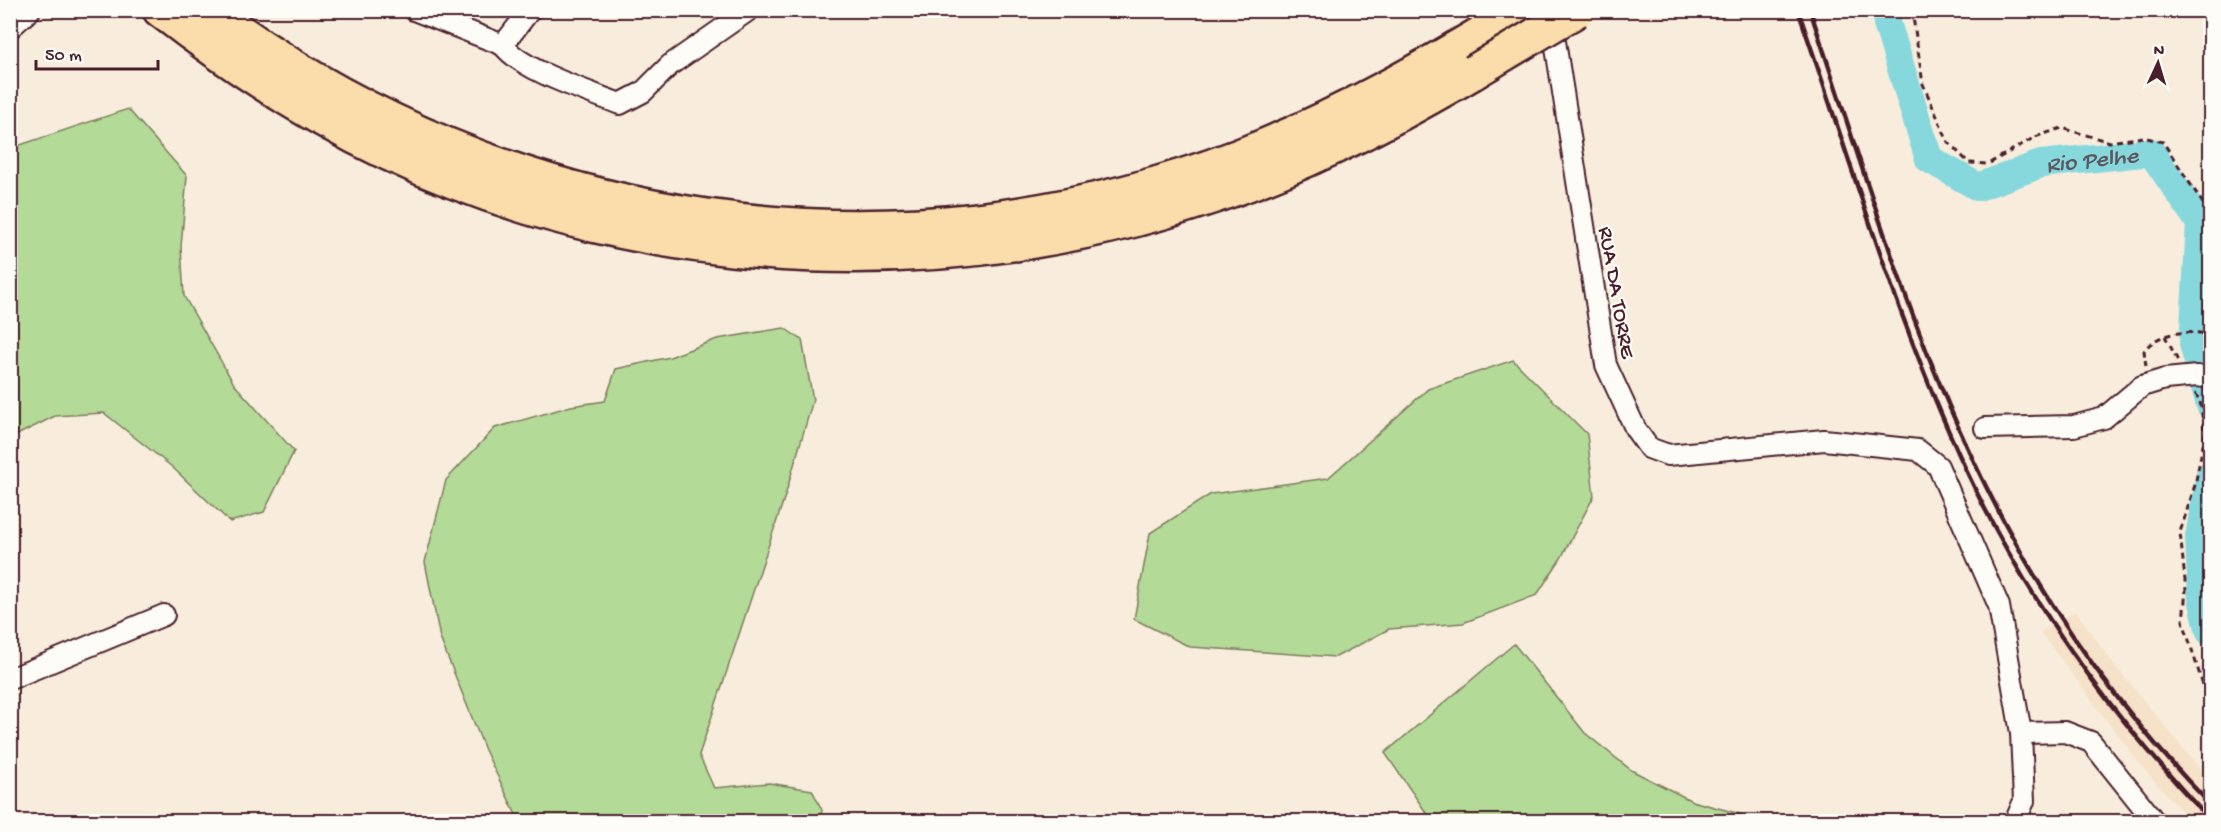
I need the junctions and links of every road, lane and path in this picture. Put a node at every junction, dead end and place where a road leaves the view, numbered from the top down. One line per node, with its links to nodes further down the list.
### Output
1 (30, 10): 11 (street)
2 (160, 10): 13 (highway)
3 (210, 10): 13 (highway)
4 (414, 10): 12 (street)
5 (530, 10): 12 (street)
6 (749, 10): 12 (street)
7 (1520, 10): 13 (highway)
8 (1550, 10): 26 (street, RUA DA TORRE)
9 (1577, 10): 13 (highway, bridge)
10 (1912, 10): 14 (path)
11 (10, 28)
12 (502, 45)
13 (1467, 59)
14 (2211, 222)
15 (2211, 286): 16 (path)
16 (2210, 335): 17 (path)
17 (2165, 336): 18 (path); 20 (path)
18 (2180, 364)
19 (2211, 378): 20 (street, bridge)
20 (2159, 381): 22 (street)
21 (2195, 392): 25 (path)
22 (1985, 429)
23 (164, 615): 24 (street)
24 (10, 679)
25 (2211, 708)
26 (2021, 733): 27 (street); 28 (street)
27 (2015, 822)
28 (2155, 822)

